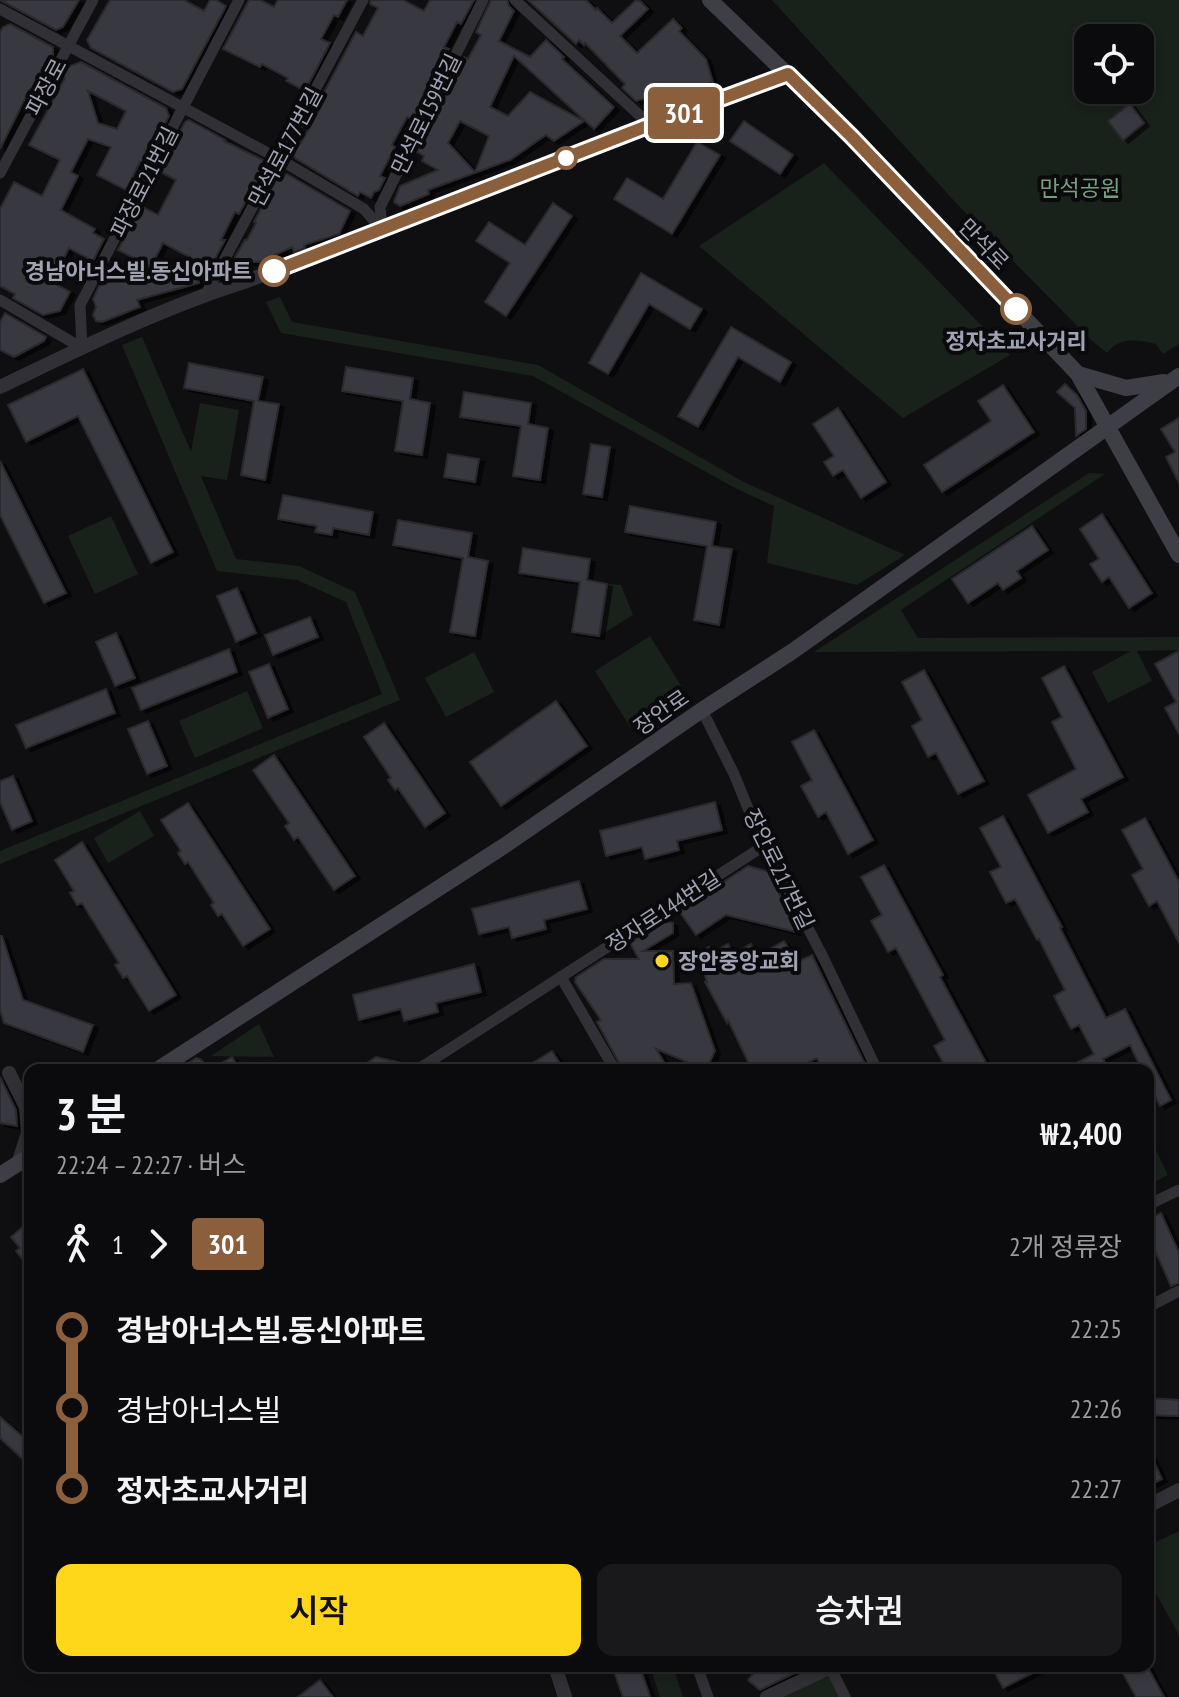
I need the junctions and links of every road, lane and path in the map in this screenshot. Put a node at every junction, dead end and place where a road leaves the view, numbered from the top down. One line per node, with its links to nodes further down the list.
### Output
1 (93, 0): 8 (street, 파장로)
2 (239, 0): 10 (street, 파장로21번길)
3 (363, 0): 12 (street, 만석로177번길)
4 (483, 0): 14 (street, 만석로159번길)
5 (515, 0): 11 (street)
6 (710, 0): 9 (main road, 만석로)
7 (0, 9): 8 (street, 파장로21번길)
8 (68, 45): 10 (street, 파장로21번길); 13 (street, 파장로)
9 (788, 74): 11 (street); 18 (main road, 만석로)
10 (184, 107): 12 (street, 파장로21번길); 17 (street, 파장로21번길)
11 (650, 125): 14 (street)
12 (279, 159): 14 (street, 파장로21번길); 15 (street, 만석로177번길)
13 (0, 173)
14 (382, 230): 15 (street)
15 (206, 294): 17 (street)
16 (0, 300): 17 (street)
17 (82, 348): 20 (street)
18 (1078, 374): 19 (main road); 21 (main road, 만석로)
19 (1176, 378): 21 (main road, 장안로)
20 (0, 387)
21 (1107, 427): 22 (main road, 만석로); 23 (main road, 장안로)
22 (1179, 555)
23 (702, 710): 24 (street, 장안로217번길); 26 (main road, 장안로)
24 (765, 845): 25 (street, 정자로144번길); 29 (street, 장안로217번길)
25 (561, 977): 27 (street, 정자로144번길); 28 (street)
26 (166, 1064)
27 (430, 1064)
28 (612, 1064)
29 (874, 1064)
30 (4, 1070): 31 (street); 32 (street)
31 (24, 1080)
32 (24, 1104)
33 (24, 1160): 34 (main road)
34 (0, 1175)
35 (1179, 1190): 36 (street)
36 (1154, 1202)
37 (1179, 1291): 38 (street)
38 (1154, 1304)
39 (1179, 1490): 40 (street)
40 (1154, 1503)
41 (557, 1672): 45 (street)
42 (699, 1672): 46 (street)
43 (821, 1672): 47 (street)
44 (834, 1672): 48 (street)
45 (565, 1697)
46 (708, 1697)
47 (767, 1697)
48 (845, 1697)

